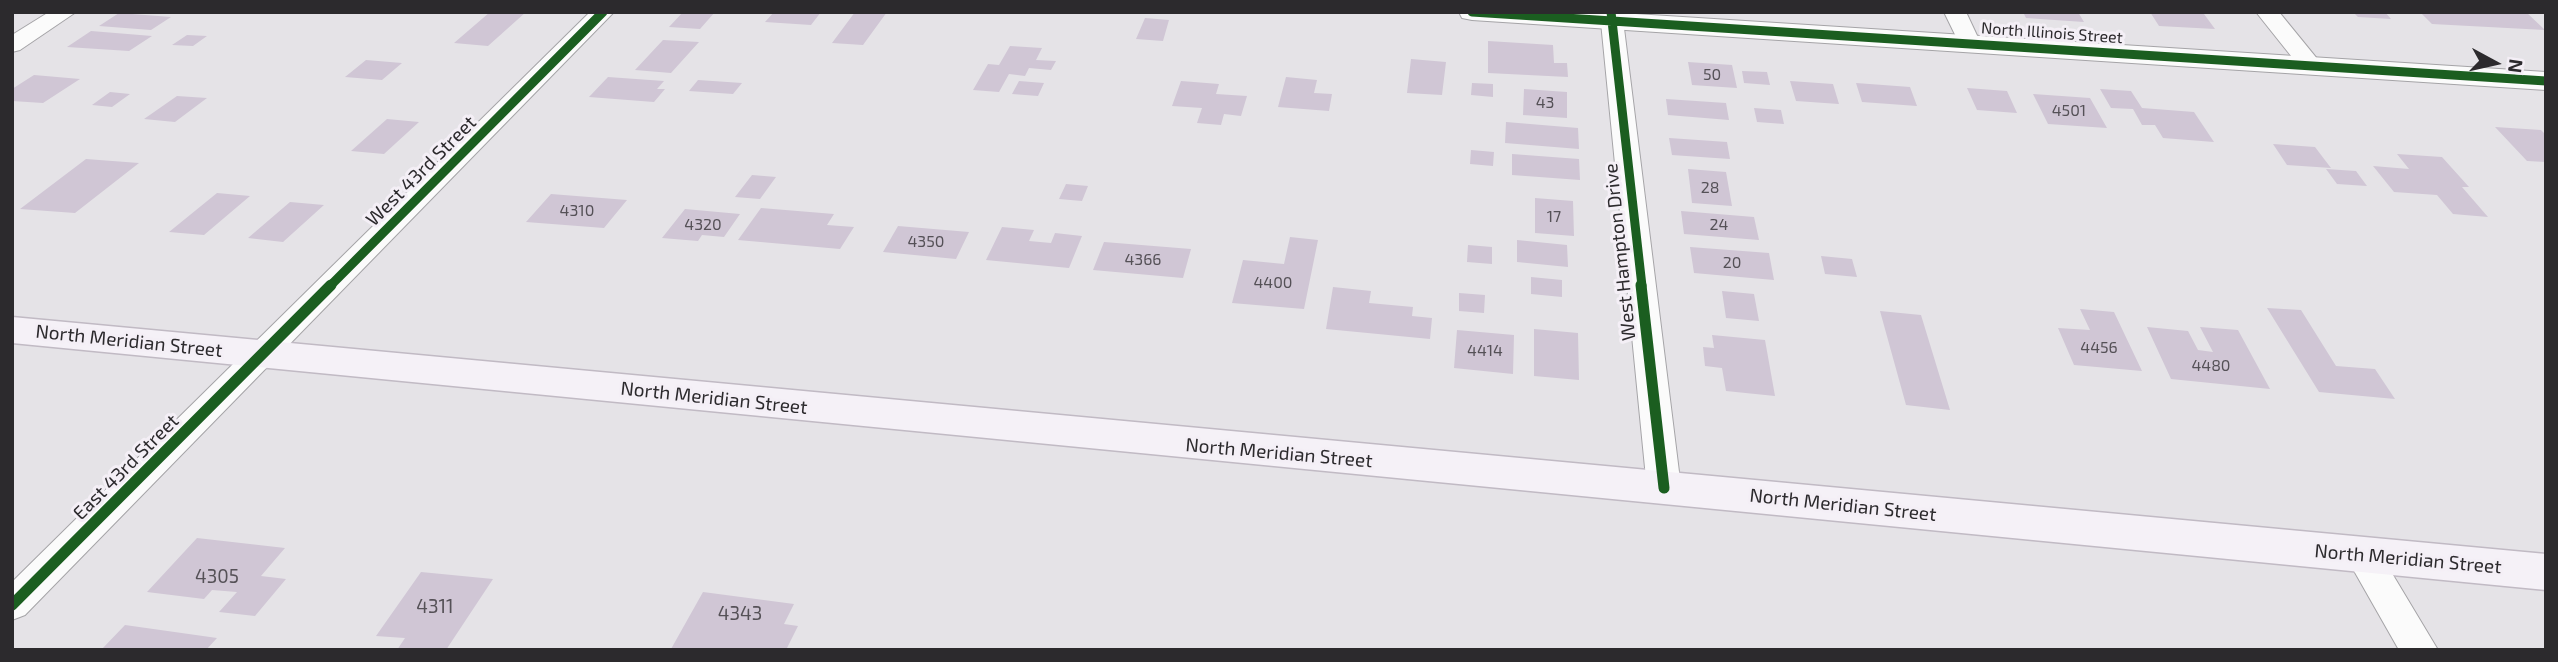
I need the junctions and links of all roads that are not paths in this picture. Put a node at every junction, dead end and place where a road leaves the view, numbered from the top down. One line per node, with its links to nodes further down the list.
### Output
1 (65, 12): 8 (street)
2 (603, 12): 12 (street, West 43rd Street)
3 (1472, 12): 6 (street, North Illinois Street)
4 (1955, 12): 7 (street)
5 (2267, 12): 9 (street)
6 (1612, 17): 7 (street, North Illinois Street); 13 (street, West Hampton Drive)
7 (1970, 44): 9 (street, North Illinois Street)
8 (12, 45)
9 (2311, 66): 10 (street, North Illinois Street)
10 (2546, 81)
11 (12, 330): 12 (main road, North Meridian Street)
12 (264, 354): 13 (main road, North Meridian Street); 16 (street, East 43rd Street)
13 (1664, 488): 14 (main road, North Meridian Street)
14 (2363, 555): 15 (main road, North Meridian Street); 17 (street)
15 (2546, 572)
16 (12, 605)
17 (2419, 650)

